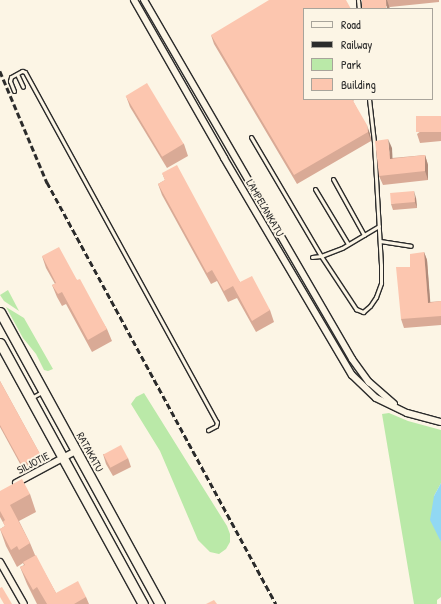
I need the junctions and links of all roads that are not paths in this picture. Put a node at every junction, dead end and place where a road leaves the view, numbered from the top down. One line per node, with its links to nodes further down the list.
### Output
1 (134, 0): 21 (street, LAMPELANKATU)
2 (144, 0): 21 (street, LAMPELANKATU)
3 (17, 74): 4 (lane); 5 (lane); 23 (lane)
4 (23, 87)
5 (14, 91)
6 (369, 100): 10 (lane)
7 (251, 137): 15 (lane)
8 (333, 179): 11 (lane)
9 (315, 189): 13 (lane)
10 (379, 226): 11 (lane); 12 (lane)
11 (364, 235): 13 (lane)
12 (380, 241): 14 (lane); 15 (lane)
13 (348, 244): 15 (lane)
14 (411, 246)
15 (321, 256): 16 (lane)
16 (312, 257)
17 (0, 312): 19 (main road, RATAKATU)
18 (0, 343): 20 (main road)
19 (44, 391): 20 (lane); 24 (main road, RATAKATU)
20 (30, 398): 25 (main road)
21 (398, 408): 22 (street, LAMPELANKATU)
22 (441, 422)
23 (208, 430)
24 (76, 451): 25 (street, SILJOTIE); 30 (main road, RATAKATU)
25 (63, 458): 26 (street, SILJOTIE); 29 (main road)
26 (12, 485)
27 (0, 562): 28 (street)
28 (24, 604)
29 (143, 604)
30 (160, 604)

